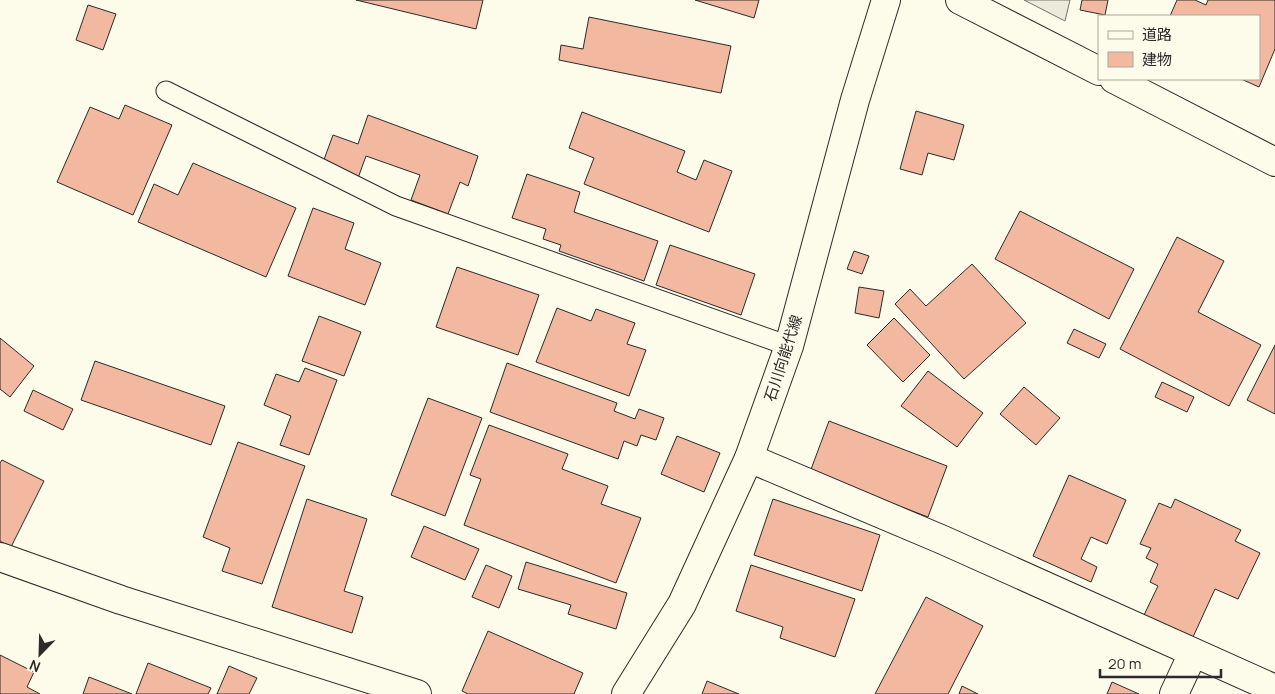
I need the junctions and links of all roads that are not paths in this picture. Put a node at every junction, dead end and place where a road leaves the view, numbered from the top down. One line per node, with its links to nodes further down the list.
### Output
1 (886, 0): 7 (street, 石川向能代線)
2 (960, 0): 3 (street)
3 (1098, 70)
4 (1116, 80): 6 (street)
5 (166, 91): 7 (lane)
6 (1273, 155)
7 (789, 346): 8 (street, 石川向能代線)
8 (749, 458): 10 (street); 13 (street, 石川向能代線)
9 (0, 557): 12 (street)
10 (1193, 653): 11 (street); 14 (street)
11 (1275, 688)
12 (417, 694)
13 (626, 694)
14 (1174, 694)

